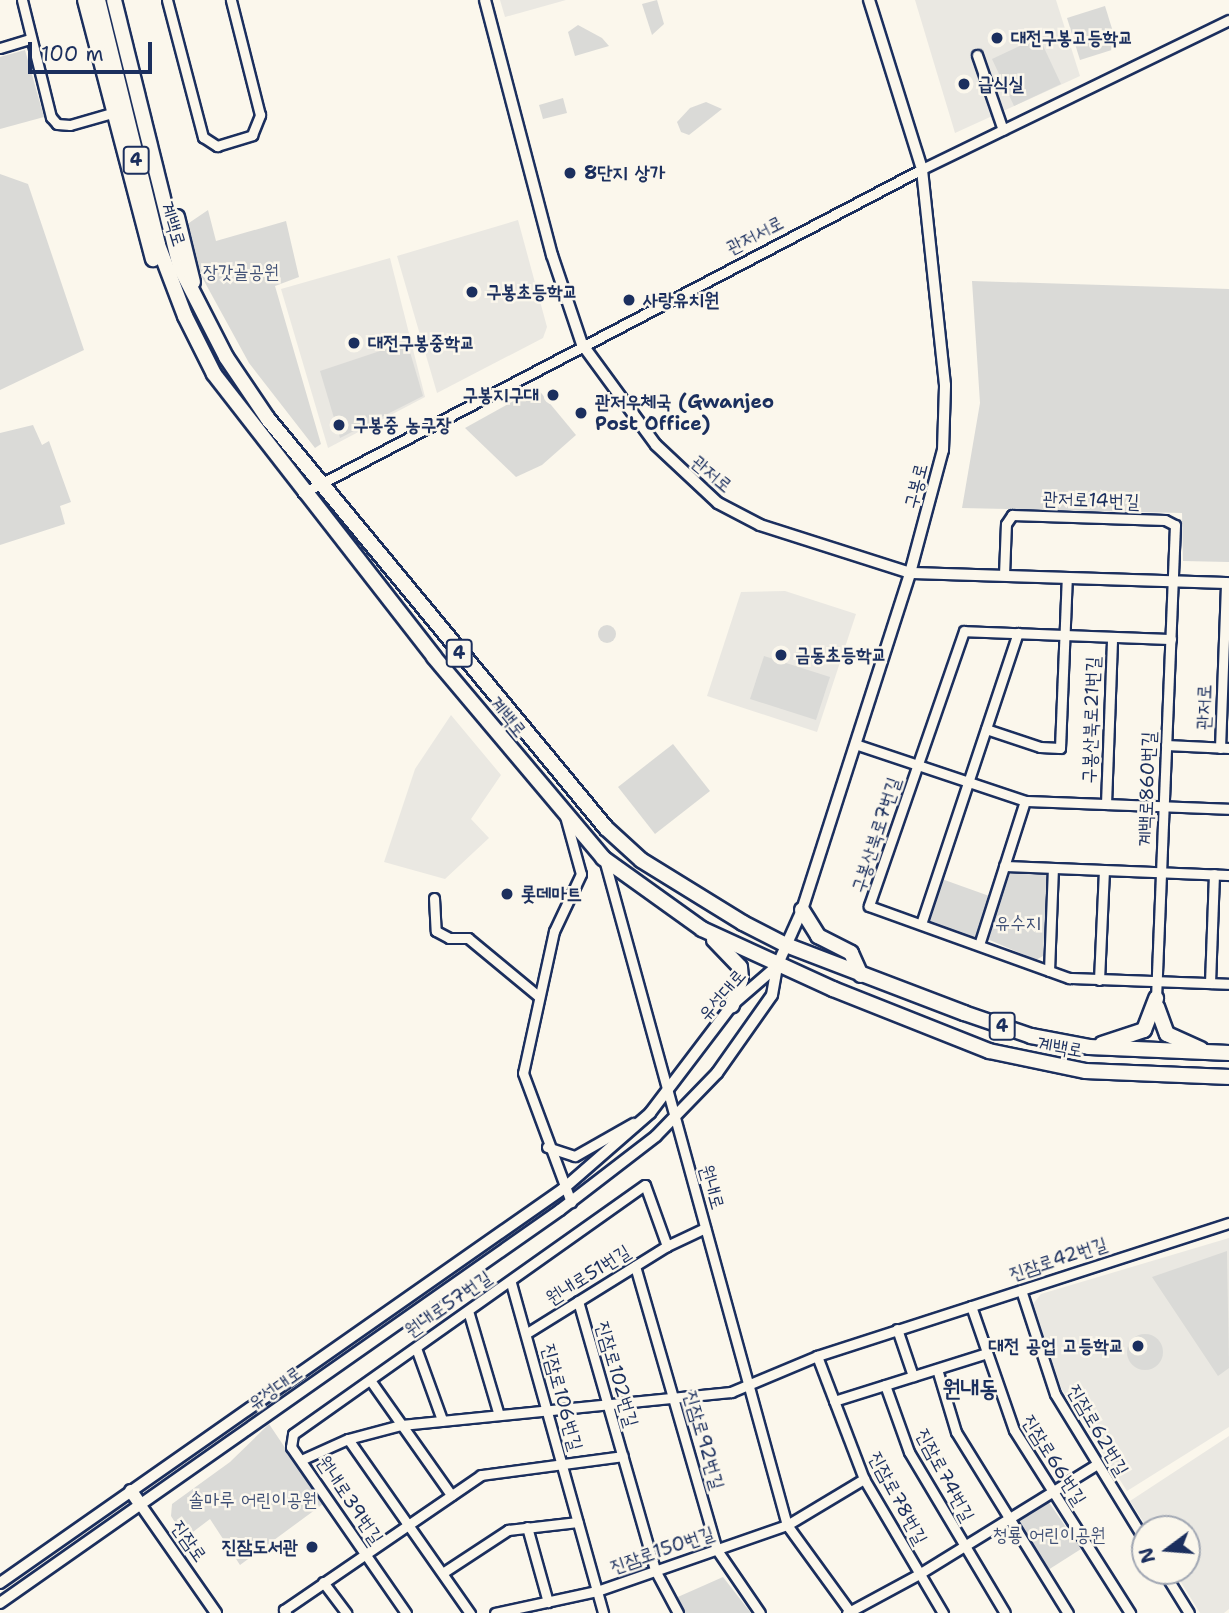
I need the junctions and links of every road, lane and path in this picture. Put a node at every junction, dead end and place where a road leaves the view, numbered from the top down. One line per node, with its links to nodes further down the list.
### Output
1 (22, 0): 11 (street)
2 (85, 0): 14 (main road)
3 (98, 0): 18 (main road, 계백로 / 4)
4 (114, 0): 17 (main road, 계백로 / 4)
5 (122, 0): 17 (main road)
6 (167, 0): 7 (street)
7 (231, 0)
8 (485, 0): 19 (street, 관저로)
9 (869, 0): 16 (street, 구봉로)
10 (1229, 20): 15 (street, 관저서로)
11 (30, 39): 12 (street); 14 (street)
12 (0, 48)
13 (977, 55): 15 (street)
14 (112, 113): 18 (main road)
15 (1003, 130): 16 (street, 관저서로)
16 (922, 169): 19 (street, 관저서로); 22 (street, 구봉로)
17 (196, 297): 20 (main road, 계백로 / 4)
18 (185, 316): 21 (main road, 계백로 / 4)
19 (582, 344): 20 (street, 관저서로); 22 (street, 관저로)
20 (321, 483): 21 (street, 관저서로); 53 (main road, 계백로 / 4)
21 (303, 493): 41 (main road, 계백로 / 4)
22 (910, 573): 23 (street, 관저로); 32 (street, 구봉로)
23 (1004, 575): 24 (street, 관저로); 25 (street, 관저로14번길)
24 (1067, 577): 25 (street, 관저로); 28 (street)
25 (1173, 580): 26 (street, 관저로); 30 (street, 계백로860번길)
26 (1227, 583): 34 (street, 관저로)
27 (1018, 633): 28 (street); 31 (street); 35 (street)
28 (1064, 635): 29 (street); 31 (street)
29 (1112, 637): 30 (street); 38 (street, 구봉산북로21번길)
30 (1171, 639): 33 (street, 계백로860번길)
31 (986, 729): 36 (street)
32 (855, 744): 35 (street, 구봉산북로21번길); 50 (street, 구봉로)
33 (1167, 745): 34 (street); 39 (street, 계백로860번길)
34 (1225, 748)
35 (917, 764): 36 (street, 구봉산북로21번길); 51 (street, 구봉산북로7번길)
36 (969, 782): 37 (street, 구봉산북로21번길); 51 (street)
37 (1025, 801): 38 (street, 구봉산북로21번길); 43 (street)
38 (1106, 804): 39 (street, 구봉산북로21번길)
39 (1164, 806): 40 (street, 구봉산북로21번길); 46 (street, 계백로860번길)
40 (1229, 809)
41 (565, 816): 42 (main road, 계백로 / 4); 62 (street)
42 (603, 858): 52 (main road, 계백로 / 4); 69 (street, 원내로)
43 (1004, 866): 44 (street); 54 (street)
44 (1053, 868): 45 (street); 56 (street)
45 (1104, 870): 46 (street); 58 (street)
46 (1161, 873): 47 (street); 59 (street, 계백로860번길)
47 (1214, 874): 48 (street); 60 (street)
48 (1229, 875)
49 (434, 898): 62 (street)
50 (802, 910): 53 (street, 구봉로); 57 (main road)
51 (921, 924): 54 (street, 구봉산북로7번길)
52 (702, 929): 55 (main road, 계백로 / 4); 64 (main road)
53 (786, 945): 55 (street, 구봉로); 57 (main road, 계백로 / 4)
54 (979, 945): 56 (street, 구봉산북로7번길)
55 (777, 966): 64 (street, 유성대로); 68 (main road, 계백로 / 4); 71 (street, 유성대로)
56 (1049, 971): 58 (street, 구봉산북로7번길)
57 (861, 975): 65 (main road, 계백로 / 4)
58 (1099, 980): 59 (street, 구봉산북로7번길)
59 (1157, 982): 60 (street, 구봉산북로7번길); 63 (street, 계백로860번길)
60 (1210, 983): 61 (street, 구봉산북로7번길)
61 (1229, 984)
62 (538, 996): 72 (street)
63 (1156, 998): 65 (main road); 66 (main road)
64 (732, 1005): 69 (street, 유성대로)
65 (1089, 1047): 66 (main road, 계백로 / 4)
66 (1210, 1053): 67 (main road, 계백로 / 4)
67 (1229, 1054)
68 (1229, 1077)
69 (668, 1094): 70 (street, 유성대로); 71 (street, 원내로)
70 (650, 1113): 72 (street); 73 (street, 유성대로)
71 (675, 1119): 74 (street, 유성대로); 76 (street, 원내로)
72 (547, 1147): 73 (street)
73 (563, 1189): 74 (street); 107 (street, 유성대로)
74 (571, 1202): 110 (street, 유성대로)
75 (1229, 1223): 80 (street, 진잠로42번길)
76 (705, 1228): 77 (street, 원내로51번길); 93 (street, 원내로)
77 (667, 1246): 78 (street, 원내로51번길); 79 (street, 원내로57번길)
78 (635, 1266): 81 (street, 원내로51번길); 94 (street, 진잠로92번길)
79 (511, 1283): 83 (street, 원내로57번길); 85 (street, 진잠로106번길)
80 (1021, 1290): 82 (street, 진잠로42번길); 104 (street, 진잠로62번길)
81 (578, 1301): 85 (street, 원내로51번길); 96 (street, 진잠로102번길)
82 (971, 1306): 84 (street, 진잠로42번길); 87 (street, 진잠로66번길)
83 (469, 1314): 86 (street, 원내로57번길); 98 (street)
84 (897, 1329): 88 (street, 진잠로42번길); 90 (street)
85 (527, 1333): 97 (street, 진잠로106번길)
86 (416, 1348): 91 (street, 원내로57번길); 99 (street)
87 (987, 1353): 89 (street); 108 (street, 진잠로66번길)
88 (817, 1356): 93 (street, 진잠로42번길); 95 (street, 진잠로78번길)
89 (937, 1369): 90 (street); 111 (street)
90 (913, 1376): 92 (street)
91 (370, 1380): 100 (street); 103 (street, 원내로57번길)
92 (886, 1385): 95 (street); 117 (street, 진잠로74번길)
93 (746, 1386): 94 (street, 원내로39번길); 115 (street, 원내로)
94 (674, 1399): 96 (street, 원내로39번길); 118 (street, 진잠로92번길)
95 (834, 1401): 106 (street, 진잠로78번길)
96 (608, 1406): 97 (street, 원내로39번길); 102 (street, 진잠로102번길)
97 (548, 1412): 98 (street, 원내로39번길); 105 (street, 진잠로106번길)
98 (499, 1415): 99 (street, 원내로39번길)
99 (442, 1420): 100 (street, 원내로39번길)
100 (401, 1425): 101 (street, 원내로39번길); 109 (street)
101 (348, 1439): 103 (street, 원내로39번길); 114 (street)
102 (623, 1456): 105 (street, 진잠로102번길); 120 (street, 진잠로102번길)
103 (301, 1460): 119 (street, 원내로39번길)
104 (1097, 1464): 108 (street, 원내로); 112 (street, 진잠로62번길)
105 (562, 1465): 109 (street, 진잠로102번길); 113 (street, 진잠로106번길)
106 (864, 1479): 115 (street); 122 (street, 진잠로78번길)
107 (131, 1491): 110 (main road, 진잠로); 124 (street, 유성대로)
108 (1053, 1492): 111 (street, 원내로); 143 (street, 진잠로66번길)
109 (451, 1495): 114 (street, 진잠로102번길)
110 (140, 1504): 128 (street, 유성대로); 131 (street, 진잠로)
111 (1009, 1518): 117 (street, 원내로); 142 (street)
112 (1131, 1519)
113 (578, 1522): 116 (street); 126 (street, 진잠로106번길)
114 (409, 1524): 119 (street, 진잠로102번길); 121 (street)
115 (787, 1525): 118 (street, 진잠로150번길); 139 (street, 원내로)
116 (527, 1527): 121 (street); 127 (street)
117 (964, 1546): 122 (street, 원내로); 141 (street, 진잠로74번길)
118 (717, 1550): 120 (street, 진잠로150번길); 138 (street, 진잠로92번길)
119 (365, 1554): 123 (street, 진잠로102번길); 133 (street, 원내로39번길)
120 (655, 1570): 126 (street, 진잠로150번길); 137 (street, 진잠로102번길)
121 (444, 1572): 134 (street)
122 (919, 1574): 139 (street, 원내로); 140 (street, 진잠로78번길)
123 (323, 1582): 129 (street, 진잠로102번길); 132 (street)
124 (0, 1583)
125 (1171, 1585): 130 (street)
126 (597, 1591): 127 (street, 진잠로150번길); 136 (street, 진잠로106번길)
127 (548, 1602): 135 (street, 진잠로150번길)
128 (0, 1603)
129 (285, 1611)
130 (1187, 1612)
131 (216, 1613)
132 (346, 1613)
133 (406, 1613)
134 (470, 1613)
135 (495, 1613)
136 (603, 1613)
137 (678, 1613)
138 (760, 1613)
139 (849, 1613)
140 (943, 1613)
141 (1005, 1613)
142 (1068, 1613)
143 (1130, 1613)

